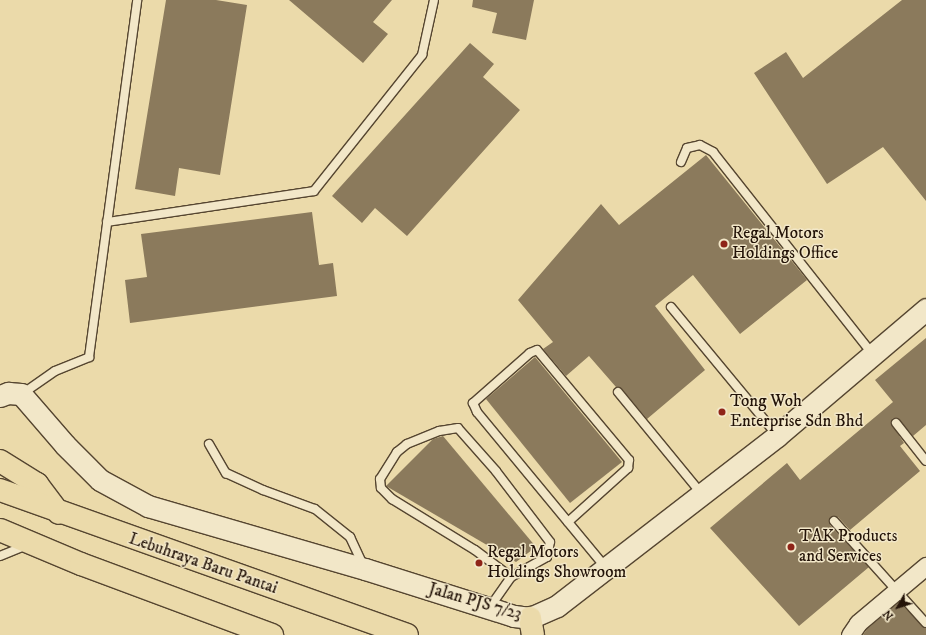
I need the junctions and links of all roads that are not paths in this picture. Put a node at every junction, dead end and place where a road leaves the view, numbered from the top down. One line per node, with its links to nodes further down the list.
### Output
1 (138, 0): 4 (lane)
2 (434, 0): 4 (lane)
3 (681, 162): 7 (lane)
4 (107, 222): 9 (lane)
5 (670, 308): 12 (lane)
6 (926, 309): 7 (street, Jalan PJS 7/23)
7 (872, 353): 12 (street, Jalan PJS 7/23)
8 (618, 392): 17 (lane)
9 (21, 394): 10 (street); 26 (street, Jalan PJS 7/23)
10 (0, 396)
11 (896, 423): 15 (lane)
12 (777, 436): 17 (street, Jalan PJS 7/23)
13 (209, 444): 26 (lane)
14 (0, 461): 18 (highway)
15 (926, 461)
16 (0, 490): 18 (highway, Lebuhraya Baru Pantai)
17 (701, 494): 25 (street, Jalan PJS 7/23)
18 (59, 513): 33 (highway, Lebuhraya Baru Pantai)
19 (834, 521): 28 (lane)
20 (568, 522): 20 (lane); 25 (lane)
21 (0, 530): 22 (highway)
22 (34, 543): 23 (lane); 32 (highway)
23 (0, 556)
24 (926, 566): 28 (street)
25 (606, 568): 31 (street, Jalan PJS 7/23)
26 (365, 569): 29 (street, Jalan PJS 7/23)
27 (512, 577): 27 (lane); 29 (lane)
28 (897, 590): 30 (lane); 34 (street)
29 (489, 608): 31 (street, Jalan PJS 7/23)
30 (926, 623)
31 (531, 626)
32 (272, 635)
33 (407, 635)
34 (850, 635)

